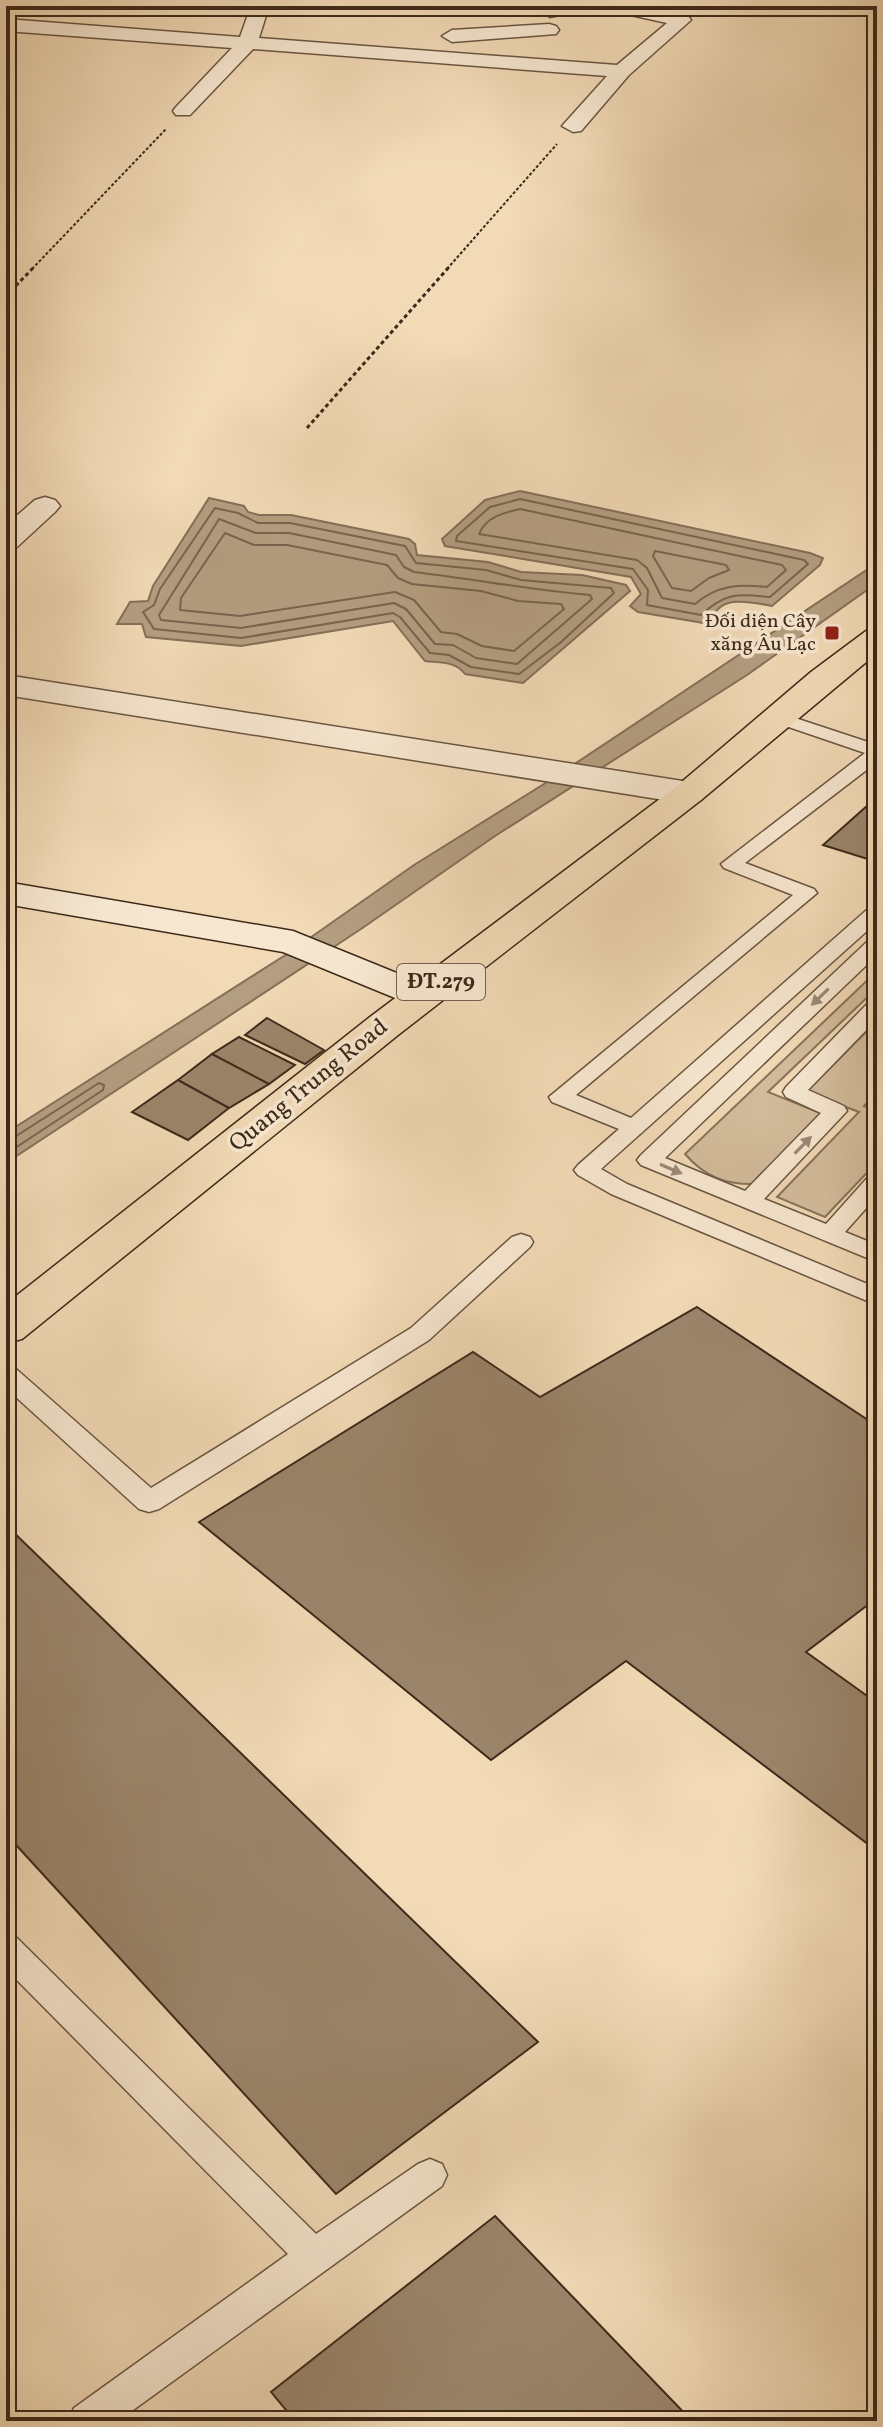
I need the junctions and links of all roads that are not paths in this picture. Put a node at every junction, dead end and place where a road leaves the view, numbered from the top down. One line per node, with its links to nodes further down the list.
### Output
1 (578, 6): 7 (street)
2 (615, 6): 8 (street)
3 (9, 8): 5 (street)
4 (6, 25): 5 (street)
5 (255, 25): 6 (street); 7 (street); 9 (street)
6 (316, 28)
7 (431, 58): 8 (street)
8 (622, 71): 10 (street)
9 (183, 111)
10 (573, 126)
11 (45, 506): 12 (street)
12 (6, 541)
13 (877, 638): 15 (main road, Quang Trung Road / ĐT.279)
14 (6, 685): 17 (street)
15 (777, 717): 16 (lane); 17 (main road, Quang Trung Road / ĐT.279)
16 (877, 752): 23 (lane)
17 (689, 793): 21 (main road, Quang Trung Road / ĐT.279)
18 (6, 893): 21 (street)
19 (877, 911): 23 (lane)
20 (877, 943): 25 (lane, one-way to 25)
21 (422, 997): 30 (main road, Quang Trung Road / ĐT.279)
22 (877, 1007): 25 (lane, one-way to 22)
23 (634, 1127): 29 (lane)
24 (877, 1181): 26 (lane)
25 (748, 1201): 26 (lane)
26 (829, 1235): 28 (lane)
27 (521, 1242): 31 (lane)
28 (877, 1254)
29 (877, 1297)
30 (6, 1328)
31 (6, 1374)
32 (6, 1948): 34 (lane)
33 (430, 2175): 34 (lane)
34 (314, 2256): 35 (lane)
35 (87, 2421)

